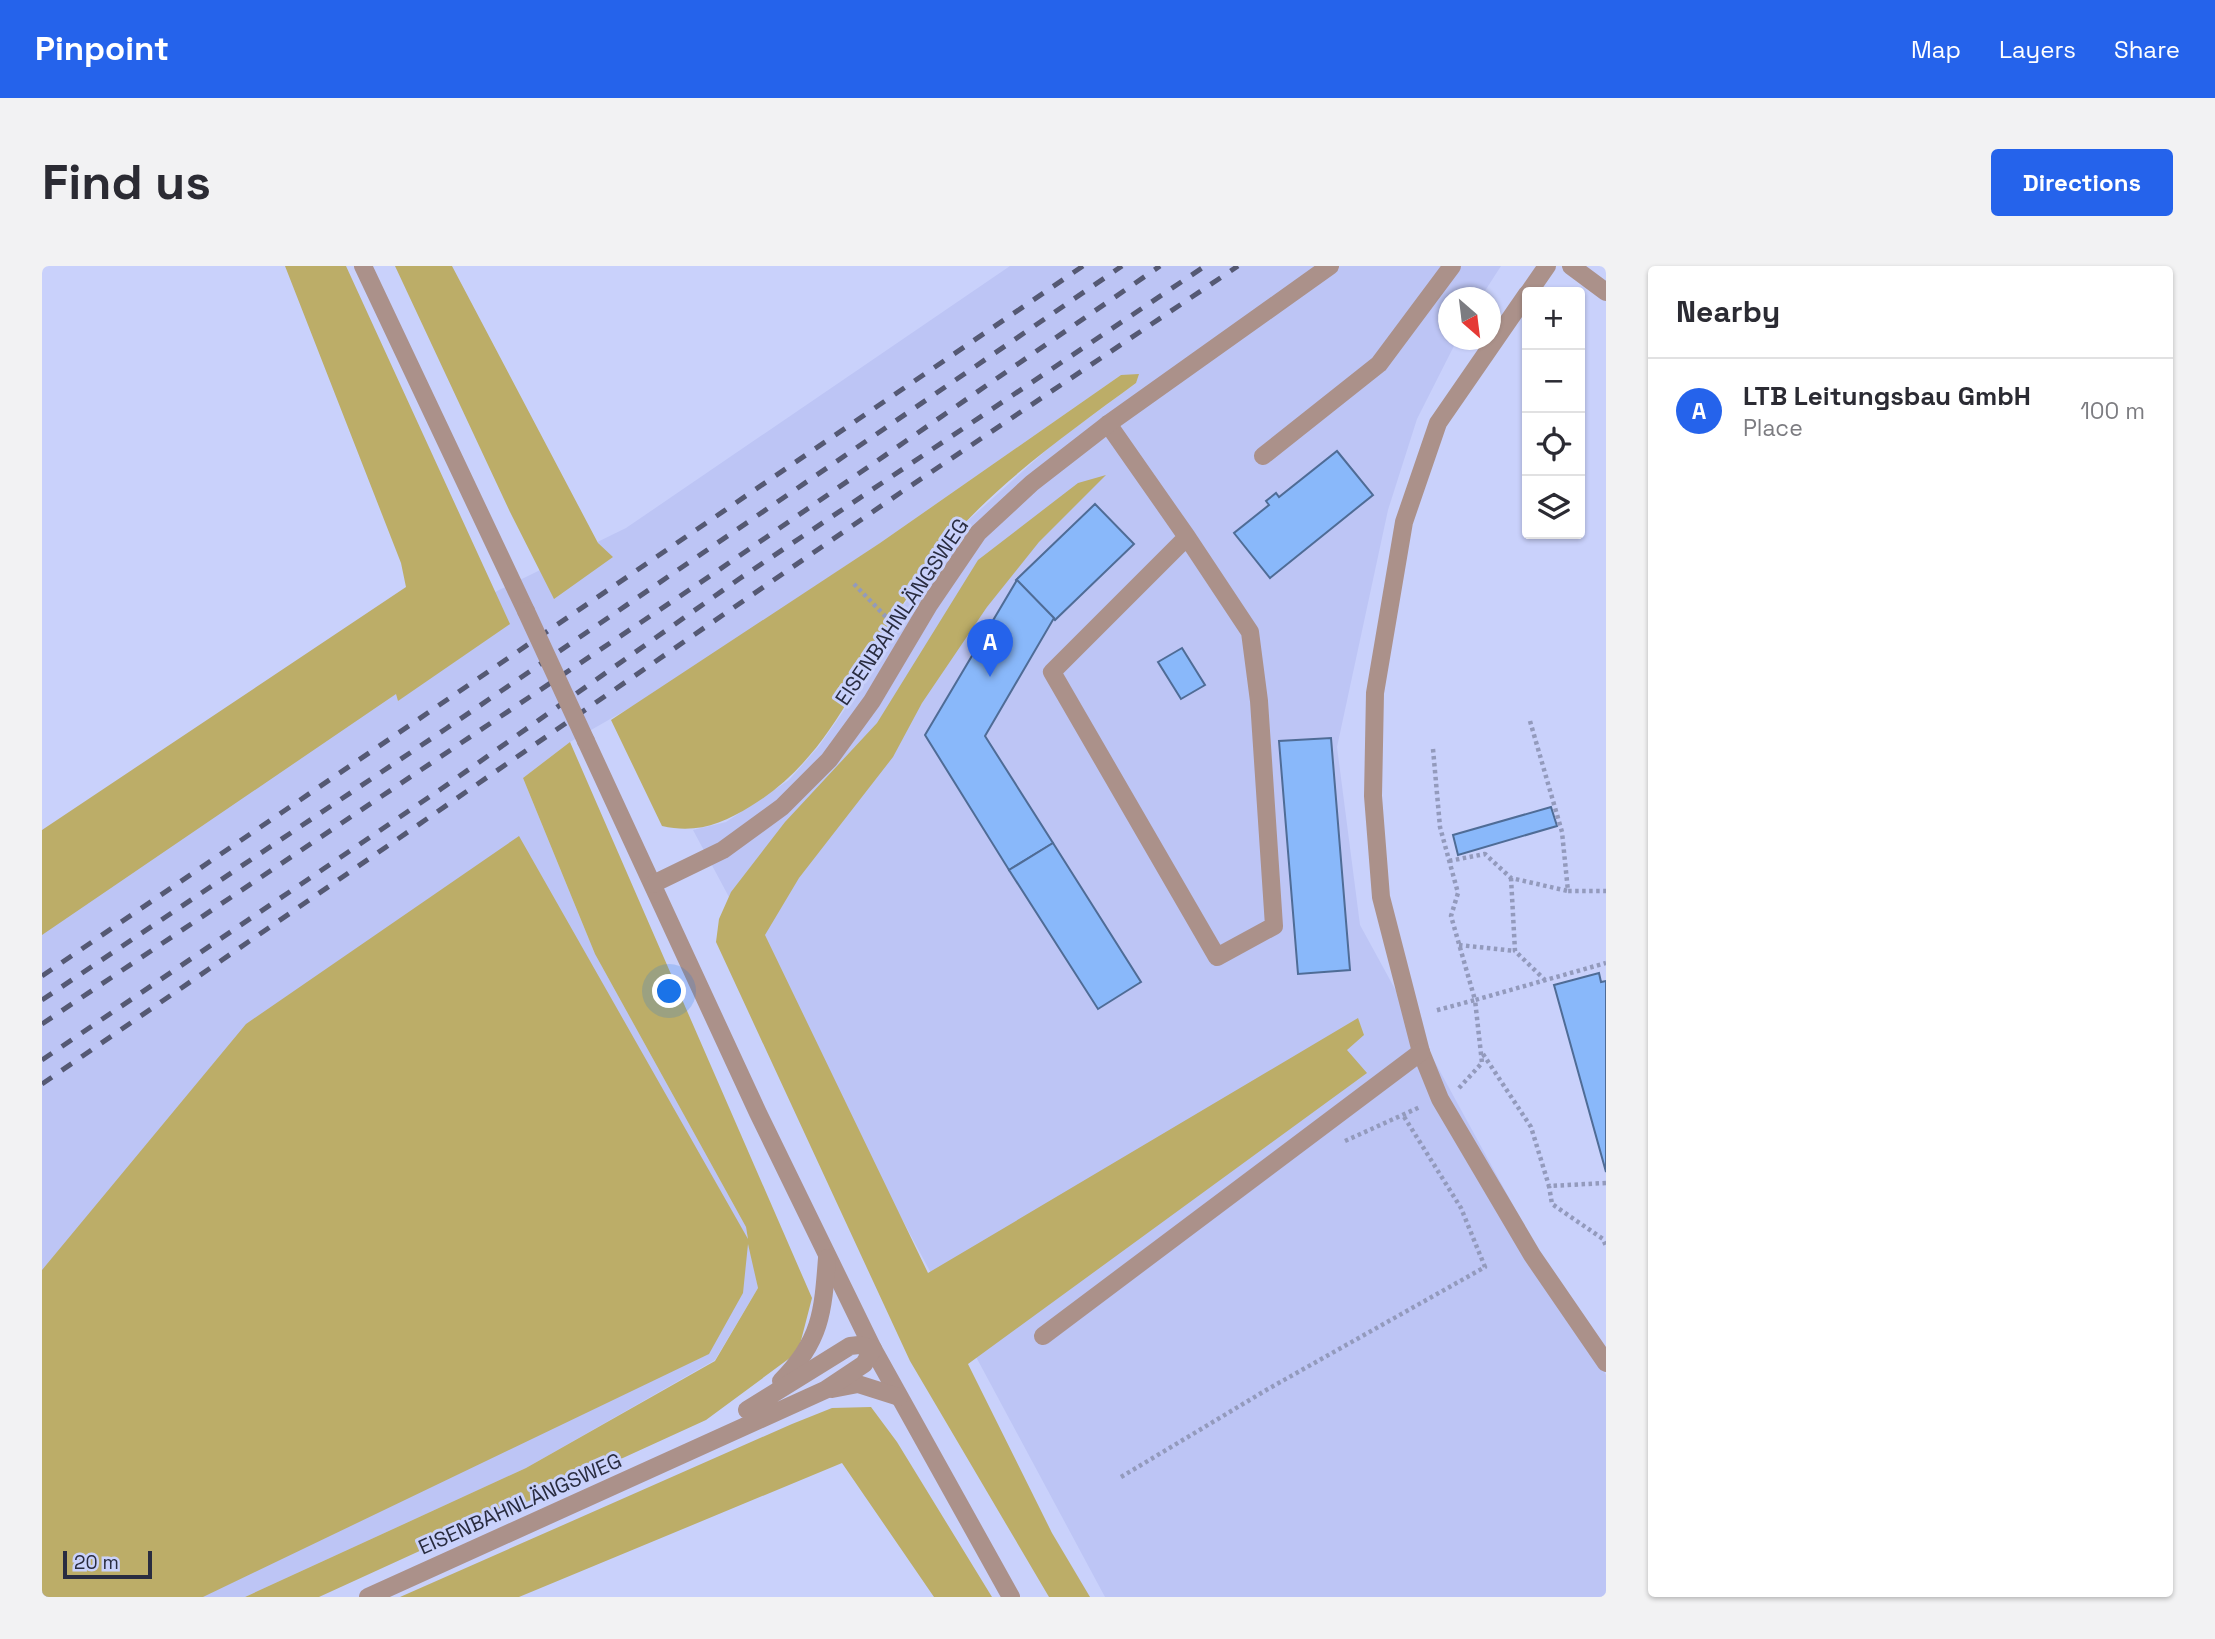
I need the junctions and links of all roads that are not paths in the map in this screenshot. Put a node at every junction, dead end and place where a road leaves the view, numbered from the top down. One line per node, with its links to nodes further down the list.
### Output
1 (363, 266): 12 (street, bridge)
2 (1330, 266): 9 (street, EISENBAHNLÄNGSWEG)
3 (1452, 266): 10 (street)
4 (1547, 266): 6 (street)
5 (1571, 266): 7 (street)
6 (1532, 287)
7 (1606, 292)
8 (1522, 302): 13 (street)
9 (1108, 425): 11 (street); 12 (street, EISENBAHNLÄNGSWEG)
10 (1263, 456)
11 (1187, 537): 11 (street)
12 (653, 884): 14 (street)
13 (1421, 1052): 15 (street); 17 (street)
14 (827, 1255): 16 (street); 20 (street)
15 (1043, 1336)
16 (873, 1349): 18 (street); 19 (street); 20 (street)
17 (1606, 1363)
18 (825, 1390): 19 (street); 21 (street)
19 (899, 1397): 23 (street)
20 (747, 1410): 21 (street)
21 (690, 1451): 22 (street, EISENBAHNLÄNGSWEG)
22 (368, 1597)
23 (1011, 1597)

